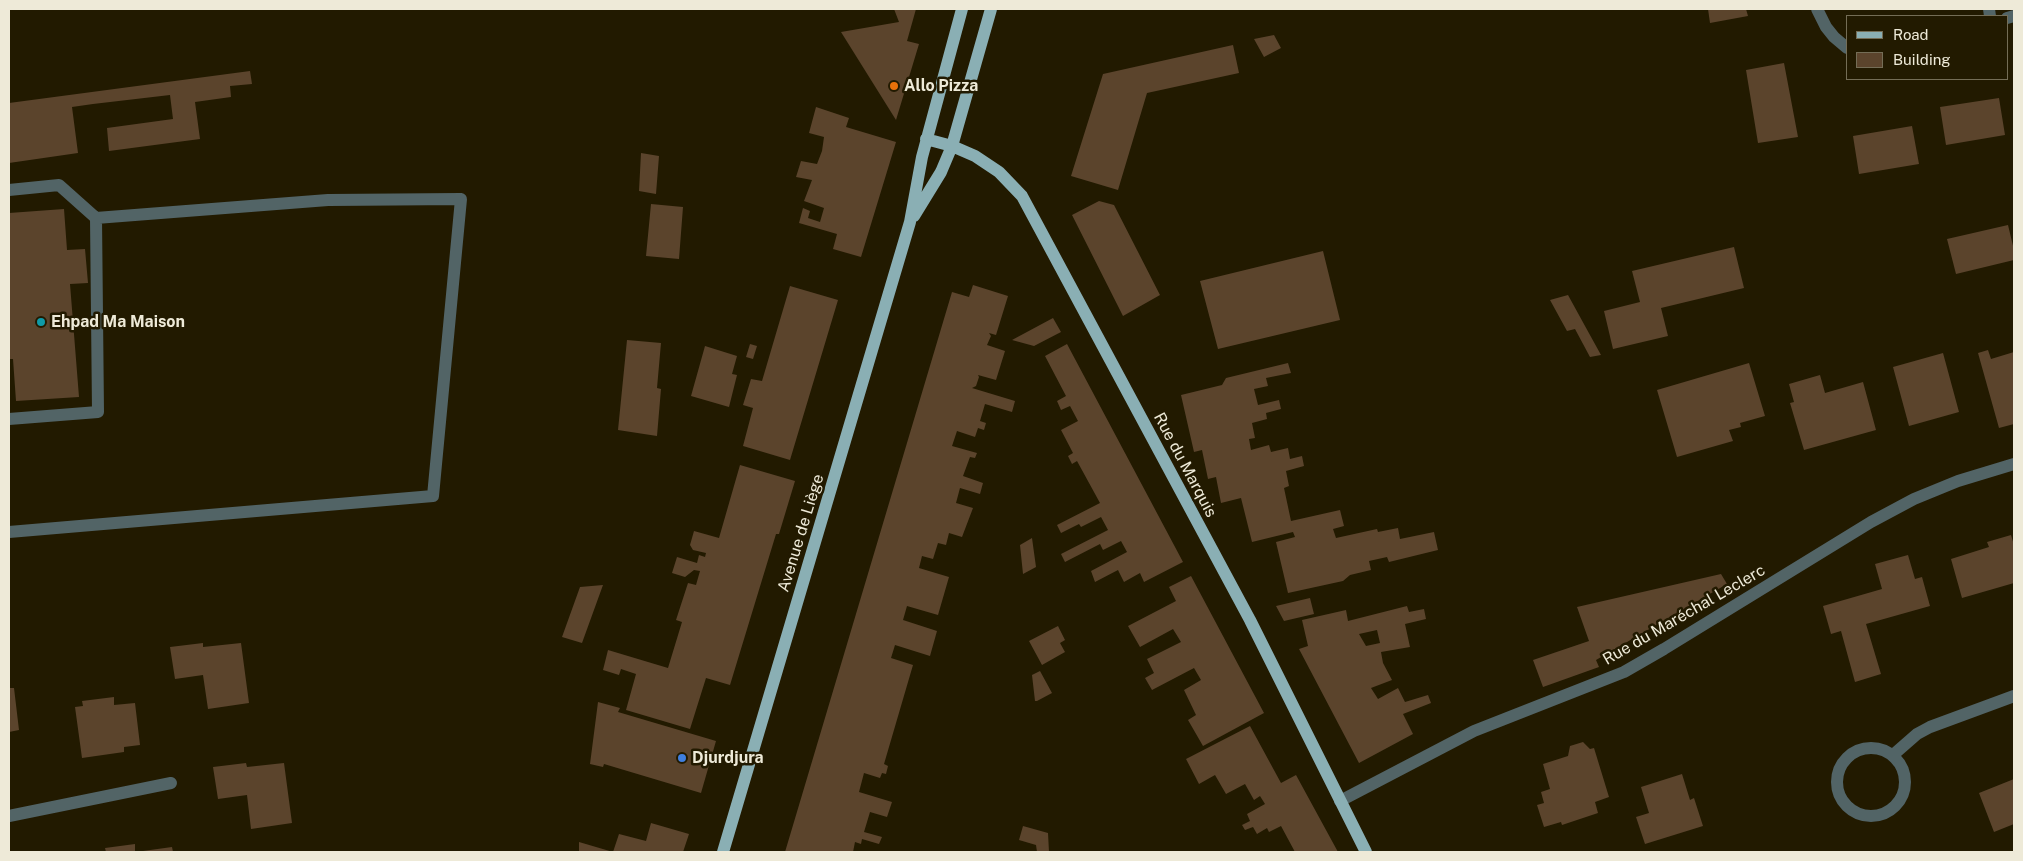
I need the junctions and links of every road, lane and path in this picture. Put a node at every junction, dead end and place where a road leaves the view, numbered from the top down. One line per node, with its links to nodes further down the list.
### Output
1 (962, 9): 5 (main road, Avenue de Liège)
2 (991, 9): 6 (main road, Avenue de Liège)
3 (1817, 9): 4 (street)
4 (1846, 47)
5 (928, 135): 6 (main road, Rue du Marquis); 9 (main road, Avenue de Liège)
6 (952, 144): 9 (main road, Avenue de Liège); 16 (main road, Rue du Marquis)
7 (9, 190): 8 (street)
8 (96, 218): 10 (street); 12 (street)
9 (910, 222): 18 (main road, Avenue de Liège)
10 (9, 418)
11 (2014, 464): 16 (street, Rue du Maréchal Leclerc)
12 (9, 532)
13 (2014, 696): 14 (street)
14 (1893, 755): 14 (street)
15 (171, 783): 17 (street)
16 (1340, 801): 19 (main road, Rue du Marquis)
17 (9, 816)
18 (723, 852)
19 (1366, 852)

